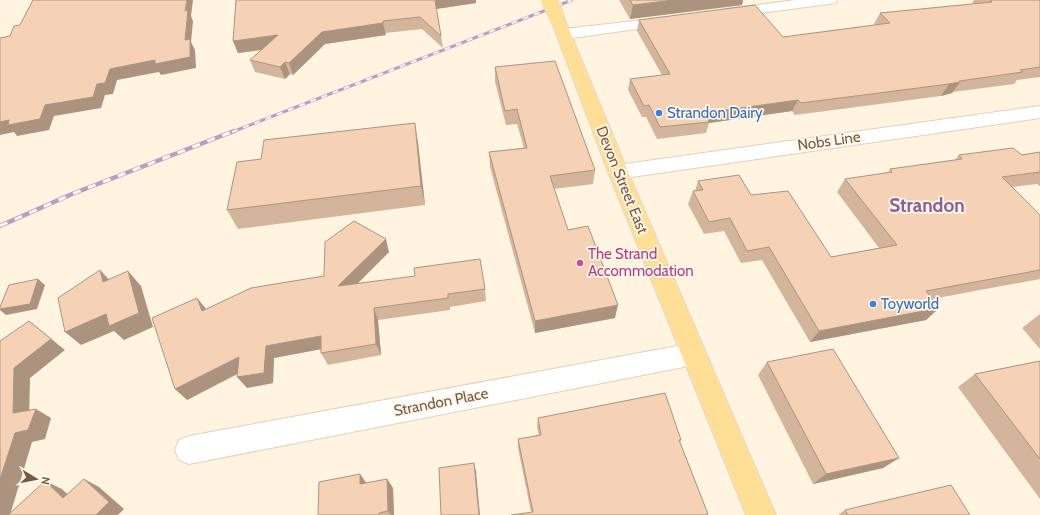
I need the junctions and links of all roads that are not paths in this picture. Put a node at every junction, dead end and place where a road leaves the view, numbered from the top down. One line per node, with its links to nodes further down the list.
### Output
1 (549, 0): 5 (main road, Devon Street East, bridge)
2 (830, 0): 3 (street)
3 (715, 15)
4 (684, 19): 5 (street)
5 (564, 34): 7 (main road, Devon Street East)
6 (1040, 112): 7 (street, Nobs Line)
7 (618, 172): 8 (main road, Devon Street East)
8 (694, 354): 9 (street, Strandon Place); 10 (main road, Devon Street East)
9 (189, 450)
10 (761, 515)

